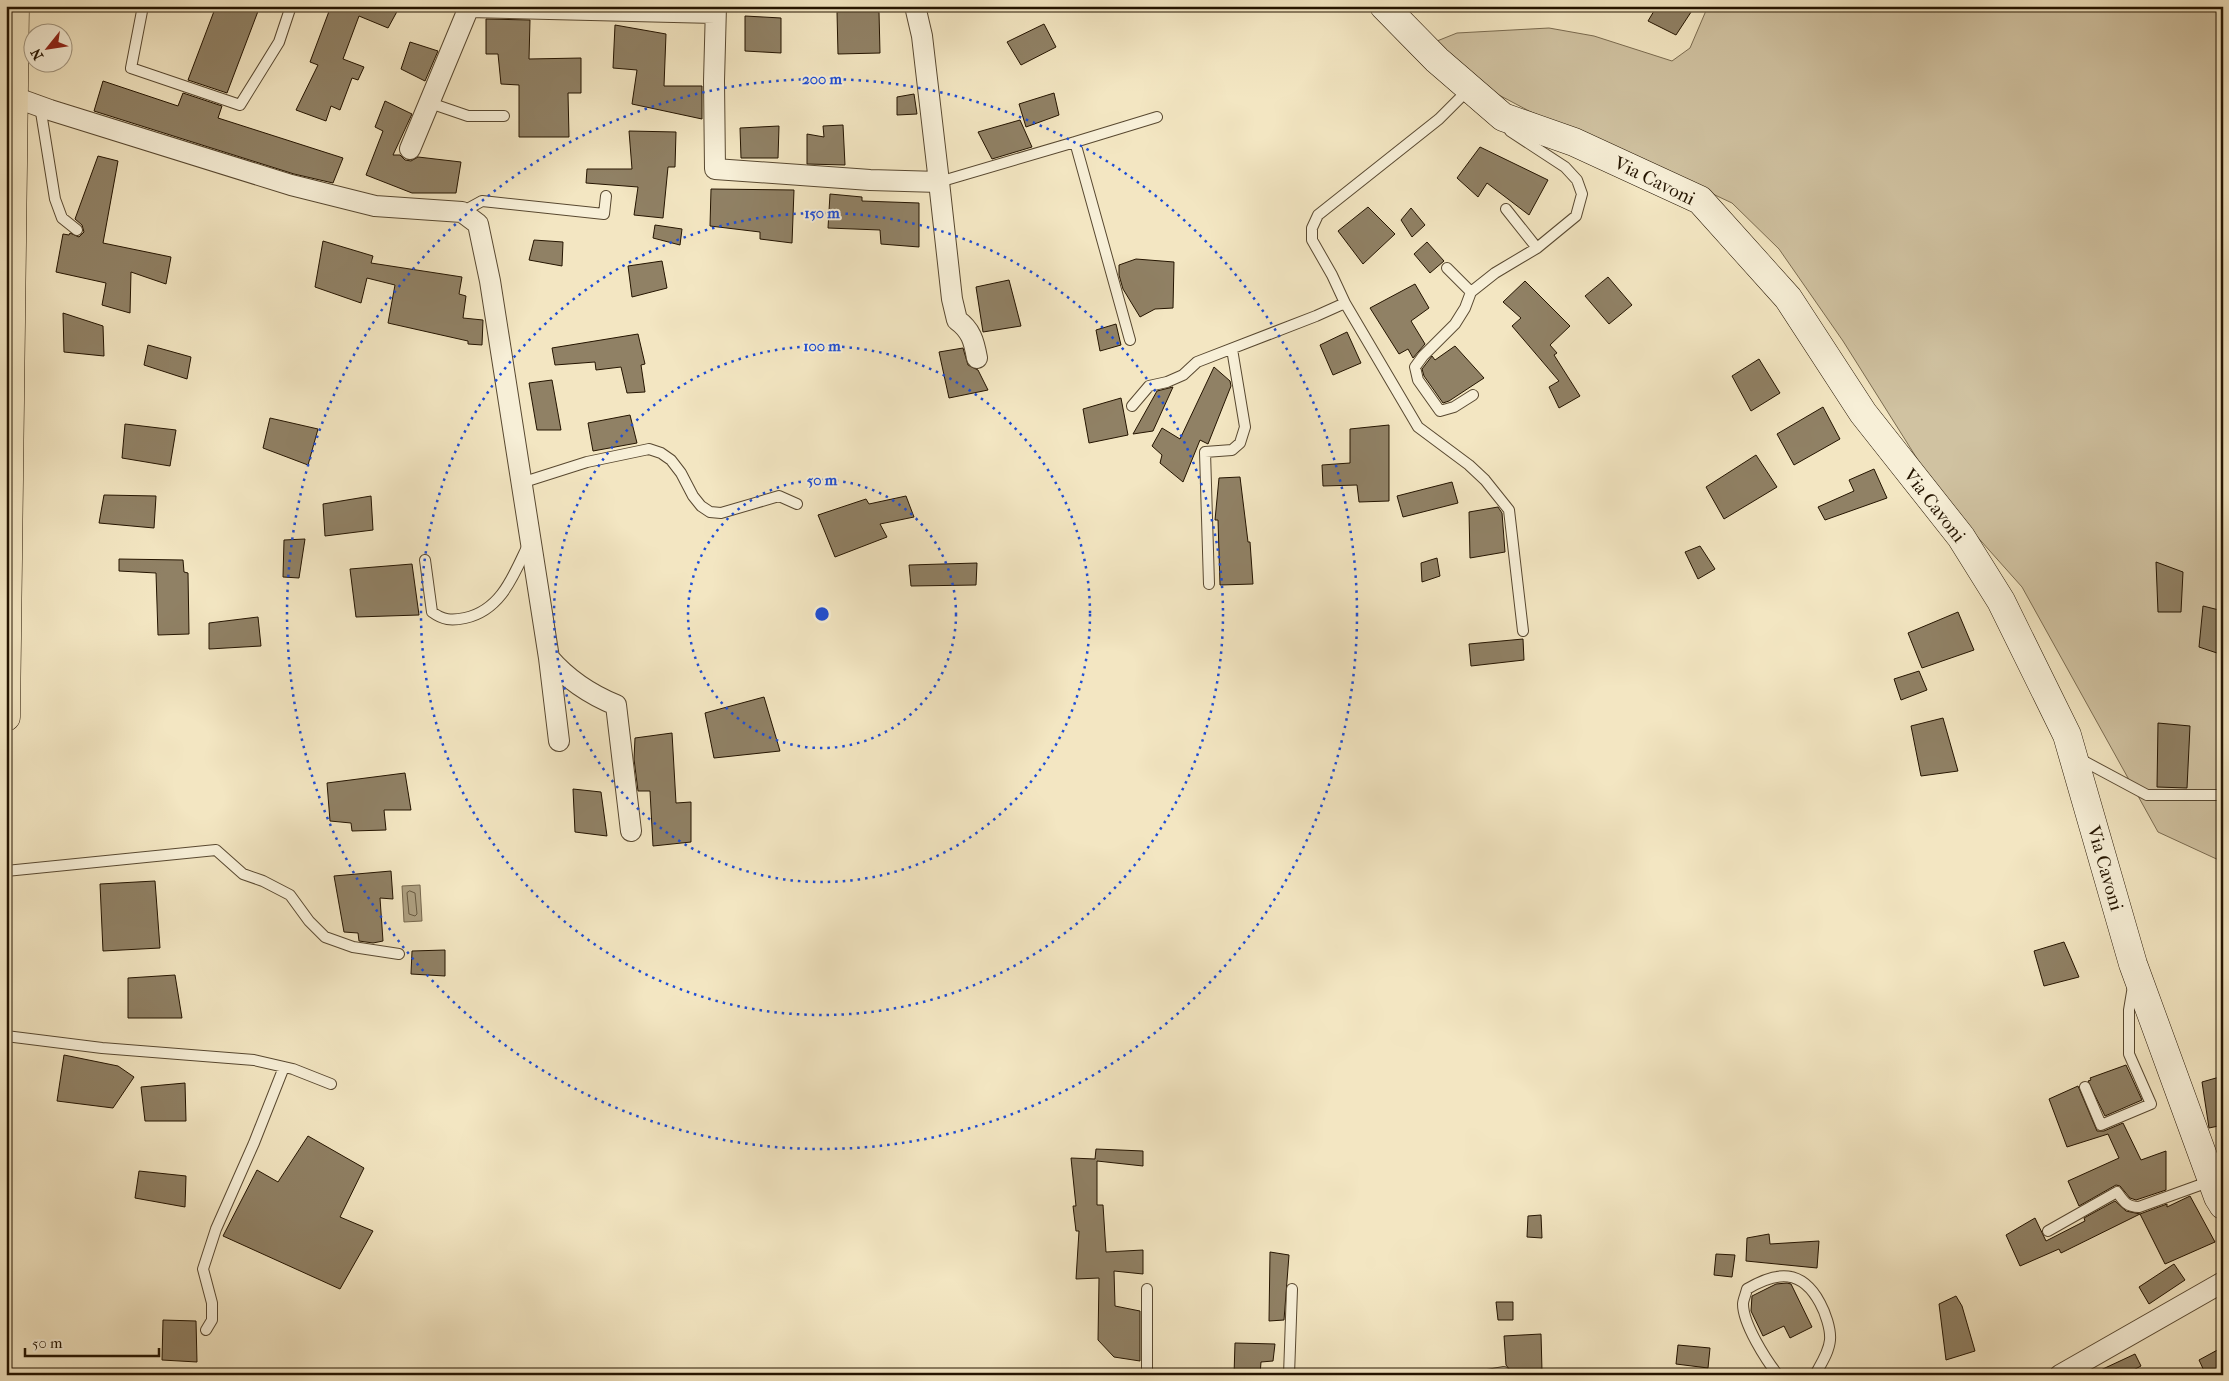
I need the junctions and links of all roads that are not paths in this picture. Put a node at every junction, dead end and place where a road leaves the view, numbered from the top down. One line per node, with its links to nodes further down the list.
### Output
1 (14, 6): 7 (main road)
2 (143, 6): 3 (lane)
3 (291, 6)
4 (916, 6): 16 (street)
5 (1384, 6): 8 (street, Via Cavoni)
6 (715, 9): 10 (street); 16 (street)
7 (10, 61): 9 (main road)
8 (1474, 92): 21 (lane); 24 (lane); 40 (street, Via Cavoni)
9 (14, 97): 11 (street); 33 (main road)
10 (430, 103): 12 (lane); 15 (street)
11 (40, 106): 19 (street); 20 (lane)
12 (504, 116)
13 (1157, 117): 14 (lane)
14 (1075, 142): 16 (lane); 25 (lane)
15 (410, 148)
16 (939, 182): 27 (street)
17 (606, 196): 19 (lane)
18 (1506, 209): 21 (lane)
19 (462, 212): 30 (street)
20 (77, 230)
21 (1537, 248): 23 (lane)
22 (1447, 268): 23 (lane)
23 (1471, 292): 28 (lane)
24 (1345, 303): 26 (lane); 36 (lane)
25 (1130, 340)
26 (1232, 349): 29 (lane); 35 (lane)
27 (977, 358)
28 (1473, 395)
29 (1132, 406)
30 (521, 483): 31 (lane); 32 (street)
31 (797, 504)
32 (530, 540): 34 (lane); 37 (street)
33 (7, 549): 38 (main road)
34 (425, 560)
35 (1209, 584)
36 (1523, 631)
37 (549, 658): 39 (street); 42 (street)
38 (6, 716)
39 (559, 741)
40 (2073, 756): 41 (lane); 45 (street, Via Cavoni)
41 (2223, 795)
42 (631, 831)
43 (6, 871): 44 (lane)
44 (399, 954)
45 (2138, 976): 49 (lane); 50 (street, Via Cavoni)
46 (6, 1036): 47 (lane)
47 (284, 1066): 48 (lane); 55 (lane)
48 (331, 1084)
49 (2085, 1087)
50 (2217, 1193): 51 (lane)
51 (2048, 1231)
52 (2223, 1282): 62 (street)
53 (1292, 1289): 58 (lane)
54 (1147, 1290): 57 (lane)
55 (206, 1330)
56 (1504, 1372): 59 (lane)
57 (1147, 1375)
58 (1289, 1375)
59 (1488, 1375)
60 (1778, 1375): 61 (lane)
61 (1815, 1375)
62 (2060, 1375)

